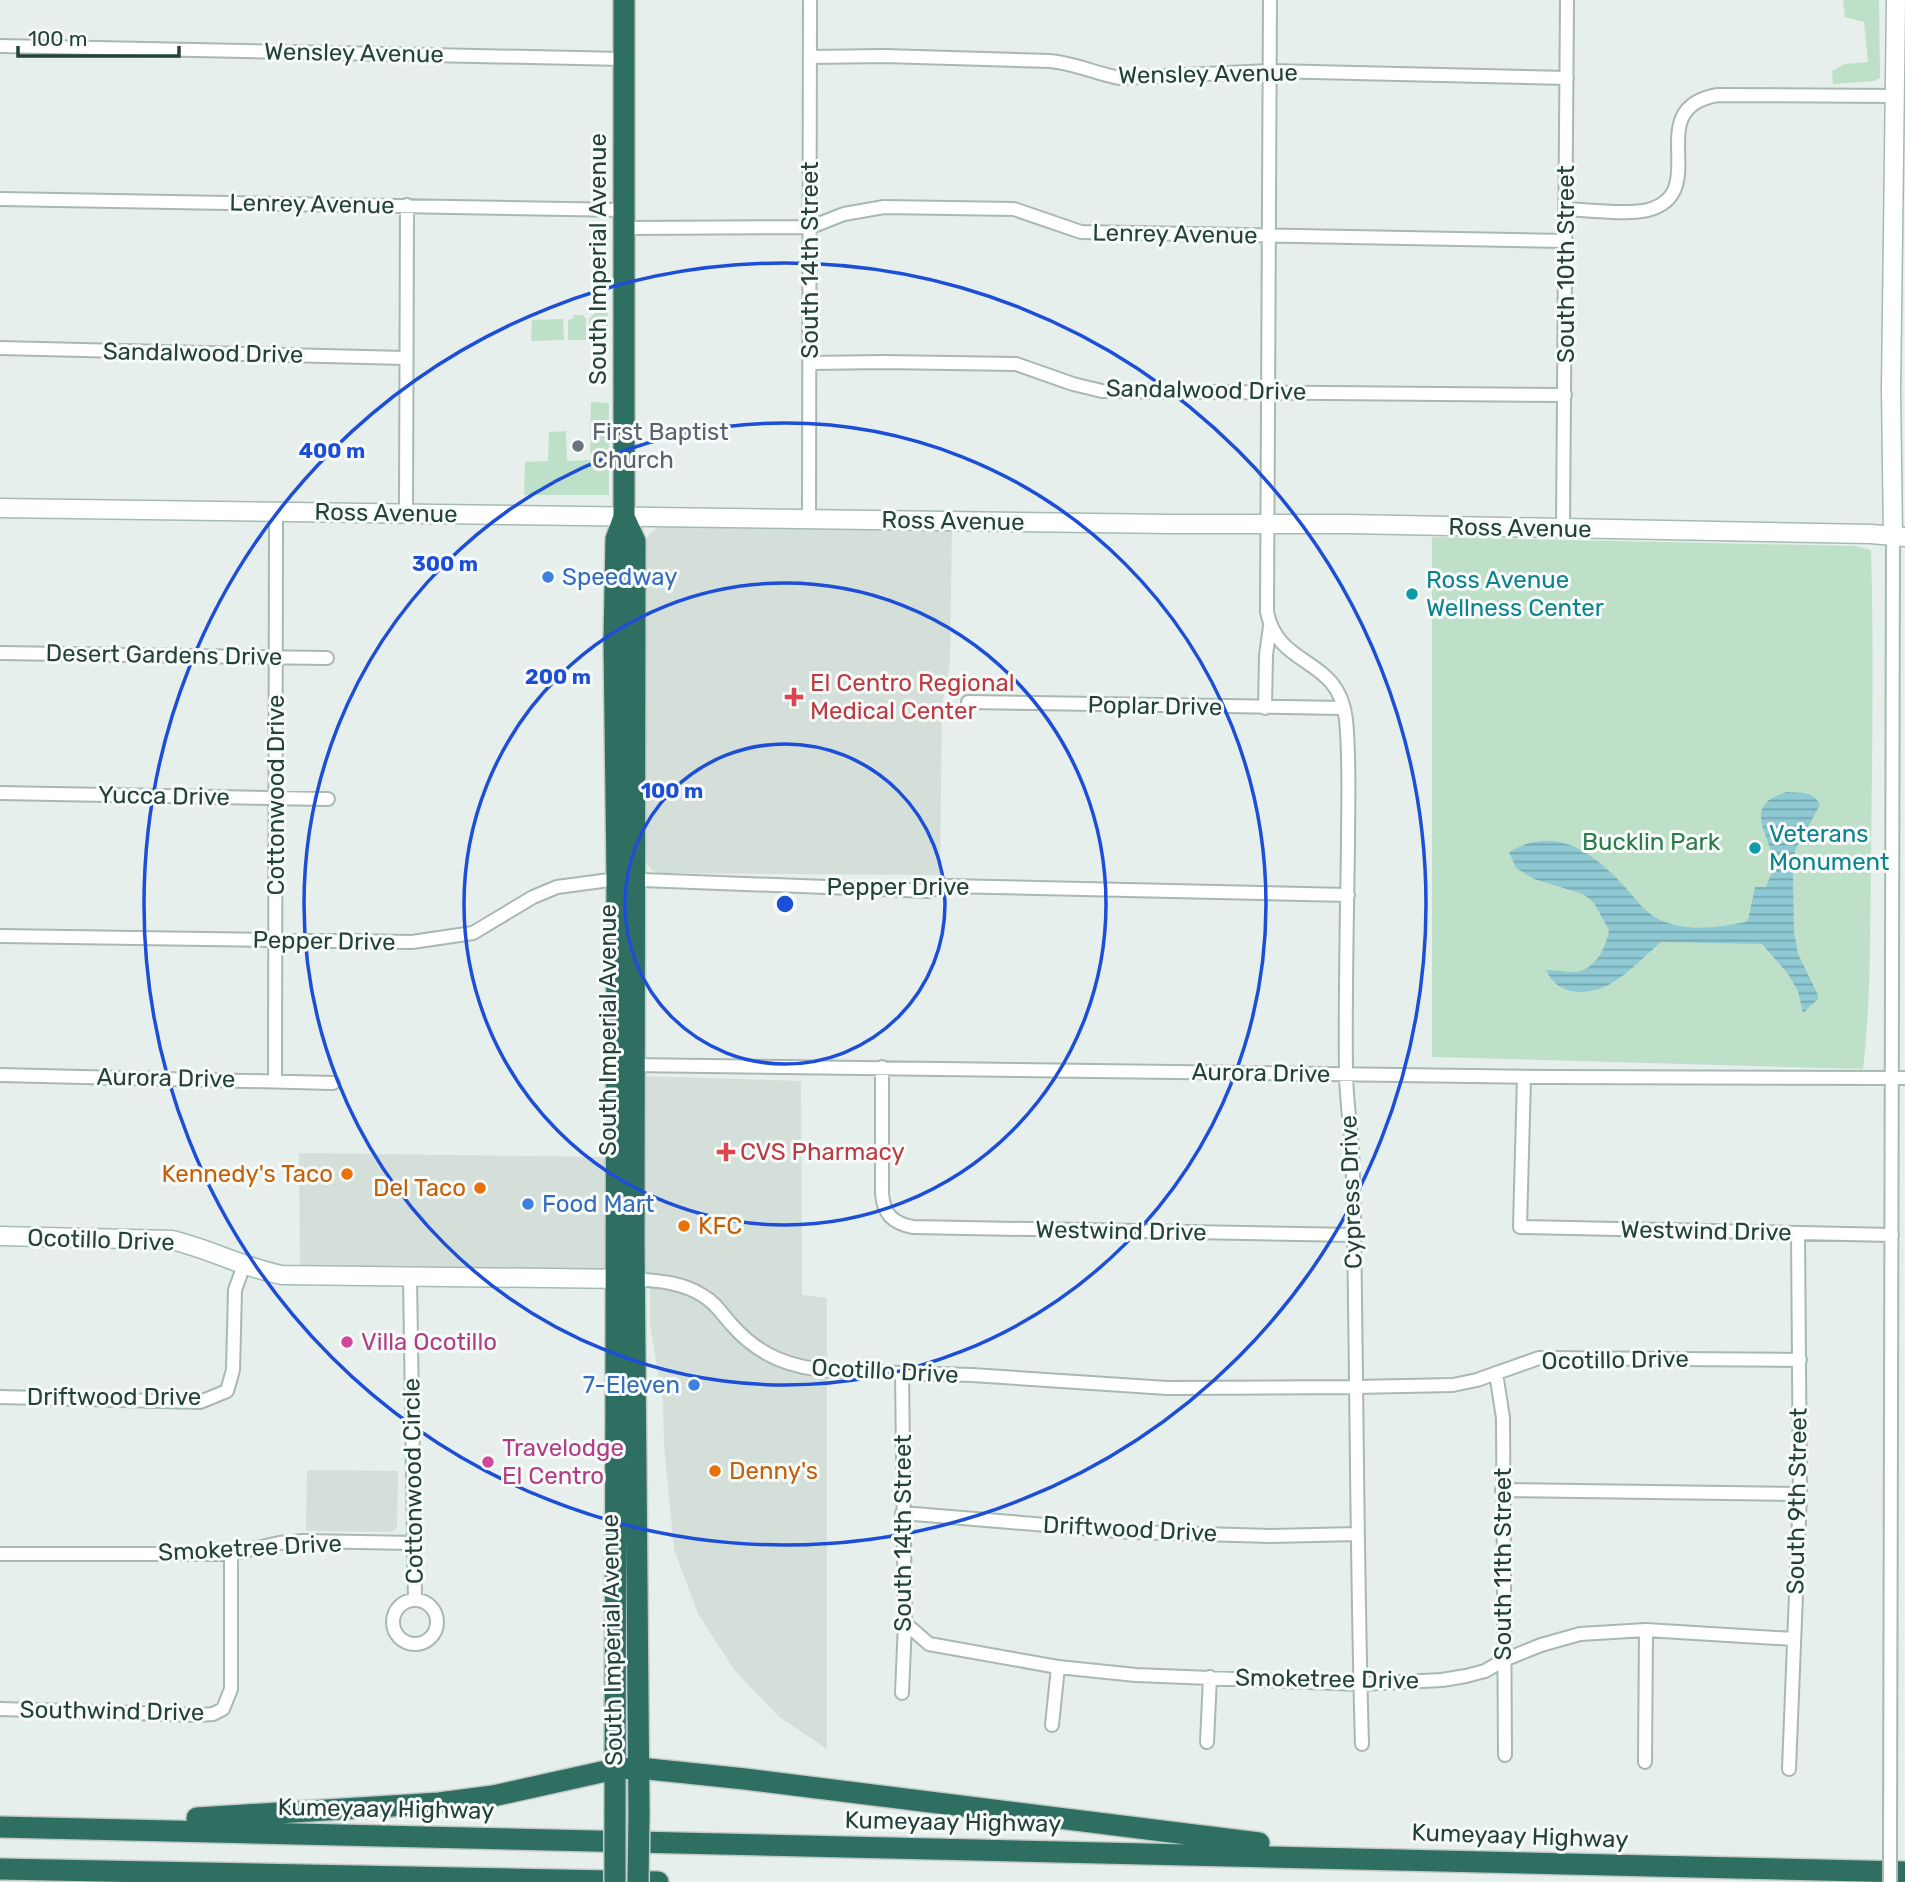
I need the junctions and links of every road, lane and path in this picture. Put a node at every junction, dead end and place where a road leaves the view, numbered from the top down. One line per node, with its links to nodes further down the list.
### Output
1 (624, 0): 8 (highway, South Imperial Avenue)
2 (810, 0): 7 (street, South 14th Street)
3 (1270, 0): 9 (street)
4 (1567, 0): 10 (street, South 10th Street)
5 (1896, 0): 11 (street)
6 (0, 46): 8 (street, Wensley Avenue)
7 (810, 57): 9 (street, Wensley Avenue); 16 (street, South 14th Street)
8 (623, 59): 15 (highway, South Imperial Avenue)
9 (1270, 71): 10 (street, Wensley Avenue); 17 (street)
10 (1567, 78): 14 (street, South 10th Street)
11 (1899, 88): 14 (street); 19 (street)
12 (0, 199): 13 (street, Lenrey Avenue)
13 (407, 205): 15 (street, Lenrey Avenue); 21 (street)
14 (1566, 209): 18 (street, South 10th Street)
15 (624, 219): 16 (street, Lenrey Avenue); 29 (highway, South Imperial Avenue)
16 (811, 227): 17 (street, Lenrey Avenue); 22 (street, South 14th Street)
17 (1269, 236): 18 (street, Lenrey Avenue); 23 (street)
18 (1566, 241): 24 (street, South 10th Street)
19 (1899, 259): 25 (street)
20 (0, 348): 21 (street, Sandalwood Drive)
21 (405, 358): 28 (street)
22 (810, 363): 23 (street, Sandalwood Drive); 30 (street, South 14th Street)
23 (1268, 391): 24 (street, Sandalwood Drive); 31 (street)
24 (1565, 395): 32 (street, South 10th Street)
25 (1898, 433): 33 (street)
26 (0, 508): 27 (street, Ross Avenue)
27 (276, 511): 28 (street, Ross Avenue); 37 (street, Cottonwood Drive)
28 (406, 513): 29 (street, Ross Avenue)
29 (624, 517): 30 (street, Ross Avenue); 46 (highway, South Imperial Avenue)
30 (809, 520): 31 (street, Ross Avenue)
31 (1267, 523): 32 (street, Ross Avenue); 34 (street)
32 (1563, 528): 33 (street, Ross Avenue)
33 (1899, 537): 35 (street)
34 (1270, 626): 40 (street); 41 (street, Cypress Drive)
35 (1899, 631): 42 (street)
36 (0, 653): 37 (street, Desert Gardens Drive)
37 (275, 656): 38 (street, Desert Gardens Drive); 44 (street, Cottonwood Drive)
38 (327, 658)
39 (968, 702): 40 (street, Poplar Drive)
40 (1265, 708): 41 (street, Poplar Drive)
41 (1343, 708): 47 (street, Cypress Drive)
42 (1899, 784): 48 (street)
43 (0, 793): 44 (street, Yucca Drive)
44 (277, 798): 45 (street, Yucca Drive); 50 (street, Cottonwood Drive)
45 (328, 799)
46 (625, 879): 47 (street, Pepper Drive); 50 (street, Pepper Drive); 51 (highway, South Imperial Avenue)
47 (1348, 895): 54 (street, Cypress Drive)
48 (1899, 929): 56 (street)
49 (0, 936): 50 (street, Pepper Drive)
50 (275, 940): 58 (street, Cottonwood Drive)
51 (625, 1065): 52 (street, Aurora Drive); 67 (highway, South Imperial Avenue)
52 (882, 1067): 54 (street, Aurora Drive); 62 (street, Westwind Drive)
53 (0, 1075): 58 (street, Aurora Drive)
54 (1346, 1075): 55 (street, Aurora Drive); 62 (street, Cypress Drive)
55 (1524, 1077): 56 (street, Aurora Drive); 61 (street, Westwind Drive)
56 (1891, 1078): 57 (street, Aurora Drive); 60 (street)
57 (1905, 1078)
58 (275, 1080): 59 (street, Aurora Drive)
59 (332, 1083)
60 (1898, 1209): 63 (street)
61 (1798, 1233): 63 (street, Westwind Drive); 70 (street, South 9th Street)
62 (1354, 1235): 73 (street, Cypress Drive)
63 (1892, 1235): 68 (street)
64 (0, 1236): 65 (street, Ocotillo Drive)
65 (244, 1265): 66 (street, Ocotillo Drive); 74 (street, Driftwood Drive)
66 (410, 1277): 67 (street, Ocotillo Drive); 79 (street, Cottonwood Circle)
67 (626, 1279): 71 (street, Ocotillo Drive); 97 (highway, South Imperial Avenue); 98 (highway, South Imperial Avenue)
68 (1891, 1339): 69 (street); 108 (street, bridge)
69 (1905, 1339)
70 (1800, 1360): 72 (street, Ocotillo Drive); 76 (street, South 9th Street)
71 (902, 1373): 73 (street, Ocotillo Drive); 77 (street, South 14th Street)
72 (1496, 1373): 73 (street, Ocotillo Drive); 75 (street, South 11th Street)
73 (1355, 1387): 78 (street, Cypress Drive)
74 (0, 1397)
75 (1502, 1490): 76 (street); 86 (street, South 11th Street)
76 (1800, 1494): 85 (street, South 9th Street)
77 (902, 1513): 78 (street, Driftwood Drive); 83 (street, South 14th Street)
78 (1358, 1534): 89 (street, Cypress Drive)
79 (415, 1543): 81 (street, Smoketree Drive); 82 (street, Cottonwood Circle)
80 (0, 1554): 81 (street, Smoketree Drive)
81 (231, 1554): 91 (street, Southwind Drive)
82 (415, 1600)
83 (905, 1623): 87 (street, Smoketree Drive); 90 (street, South 14th Street)
84 (1646, 1630): 85 (street, Smoketree Drive); 86 (street, Smoketree Drive); 96 (street)
85 (1793, 1639): 99 (street, South 9th Street)
86 (1504, 1660): 89 (street, Smoketree Drive); 95 (street, South 11th Street)
87 (1058, 1667): 88 (street, Smoketree Drive); 92 (street)
88 (1210, 1677): 89 (street, Smoketree Drive); 93 (street)
89 (1360, 1684): 94 (street, Cypress Drive)
90 (902, 1693)
91 (0, 1709)
92 (1052, 1724)
93 (1207, 1742)
94 (1362, 1744)
95 (1504, 1755)
96 (1645, 1762)
97 (639, 1768): 98 (highway); 102 (highway); 106 (highway, South Imperial Avenue, bridge)
98 (615, 1769): 100 (highway); 105 (highway, South Imperial Avenue, bridge)
99 (1789, 1769)
100 (0, 1821)
101 (0, 1827): 102 (highway, Kumeyaay Highway)
102 (1330, 1857): 104 (highway, Kumeyaay Highway)
103 (0, 1869): 107 (highway)
104 (1905, 1872)
105 (615, 1882)
106 (639, 1882)
107 (658, 1882)
108 (1890, 1882)

